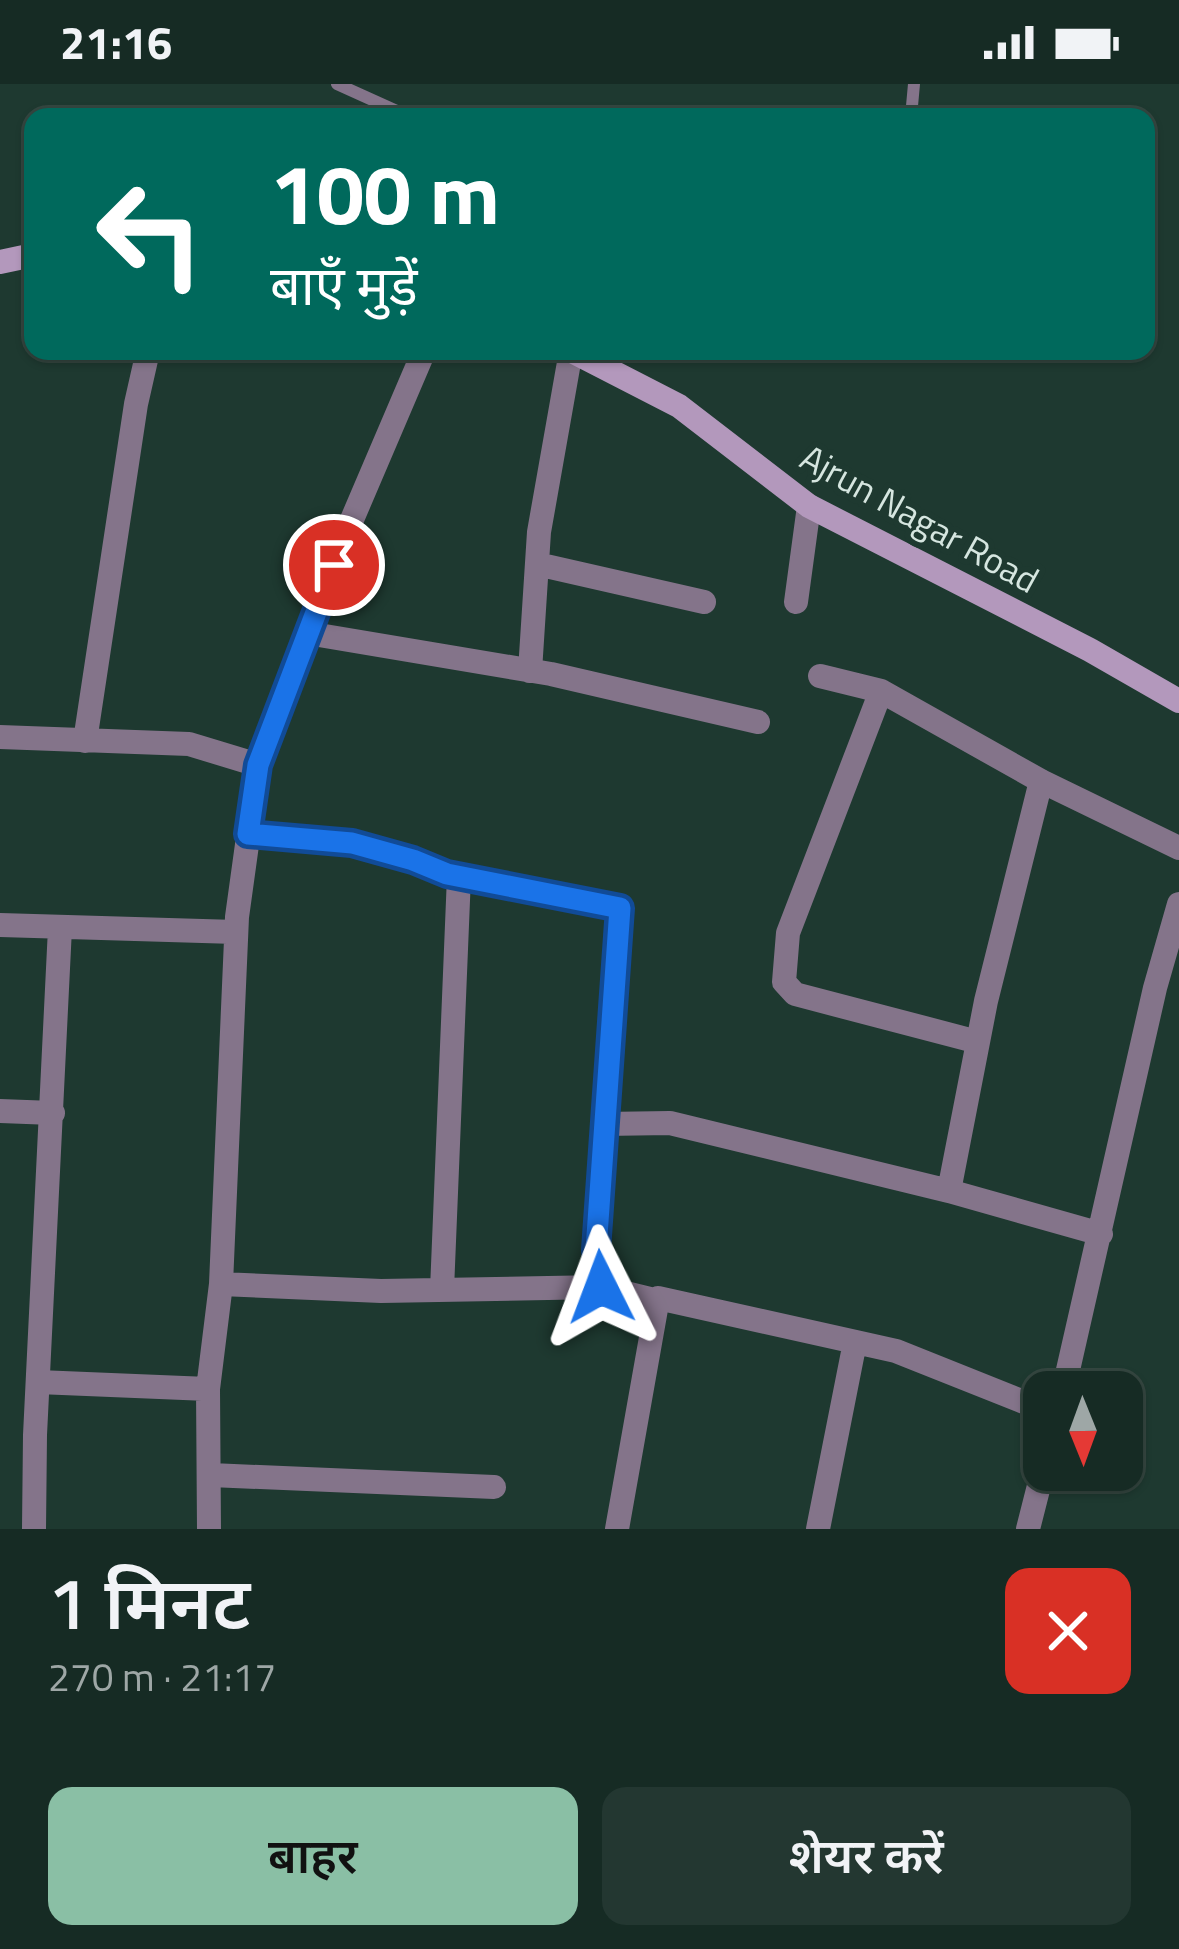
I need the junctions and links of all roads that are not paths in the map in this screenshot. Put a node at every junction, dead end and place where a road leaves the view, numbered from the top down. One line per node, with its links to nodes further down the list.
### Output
1 (337, 84): 2 (lane)
2 (390, 108)
3 (146, 360): 18 (street)
4 (420, 360): 11 (street)
5 (569, 360): 8 (street)
6 (589, 360): 7 (street, Ajrun Nagar Road)
7 (809, 506): 10 (street); 15 (street, Ajrun Nagar Road)
8 (537, 564): 9 (street); 12 (street)
9 (704, 602)
10 (796, 602)
11 (308, 634): 12 (street); 19 (street)
12 (530, 671): 16 (street)
13 (820, 676): 14 (street)
14 (881, 691): 20 (street); 28 (street)
15 (1179, 701)
16 (758, 722)
17 (0, 737): 18 (street)
18 (85, 741): 19 (street)
19 (258, 765): 21 (street)
20 (1041, 781): 22 (street); 28 (street)
21 (248, 834): 23 (street); 27 (street)
22 (1179, 848)
23 (459, 877): 31 (street); 36 (street)
24 (1179, 904): 33 (street)
25 (0, 925): 26 (street)
26 (60, 928): 27 (street); 30 (street)
27 (236, 932): 34 (street)
28 (978, 1042): 32 (street)
29 (0, 1111): 30 (street)
30 (52, 1112): 40 (street)
31 (603, 1124): 32 (street); 35 (street)
32 (949, 1191): 33 (street)
33 (1101, 1234): 39 (street)
34 (221, 1284): 36 (street); 41 (street)
35 (601, 1287): 36 (street); 37 (street)
36 (442, 1290)
37 (658, 1300): 38 (street); 48 (street)
38 (855, 1342): 42 (street); 49 (street)
39 (1068, 1371)
40 (38, 1382): 41 (street); 46 (street)
41 (208, 1389): 43 (street)
42 (1023, 1402)
43 (211, 1475): 44 (street); 47 (street)
44 (494, 1487)
45 (1038, 1491): 50 (street)
46 (34, 1529)
47 (209, 1529)
48 (617, 1529)
49 (818, 1529)
50 (1028, 1529)

